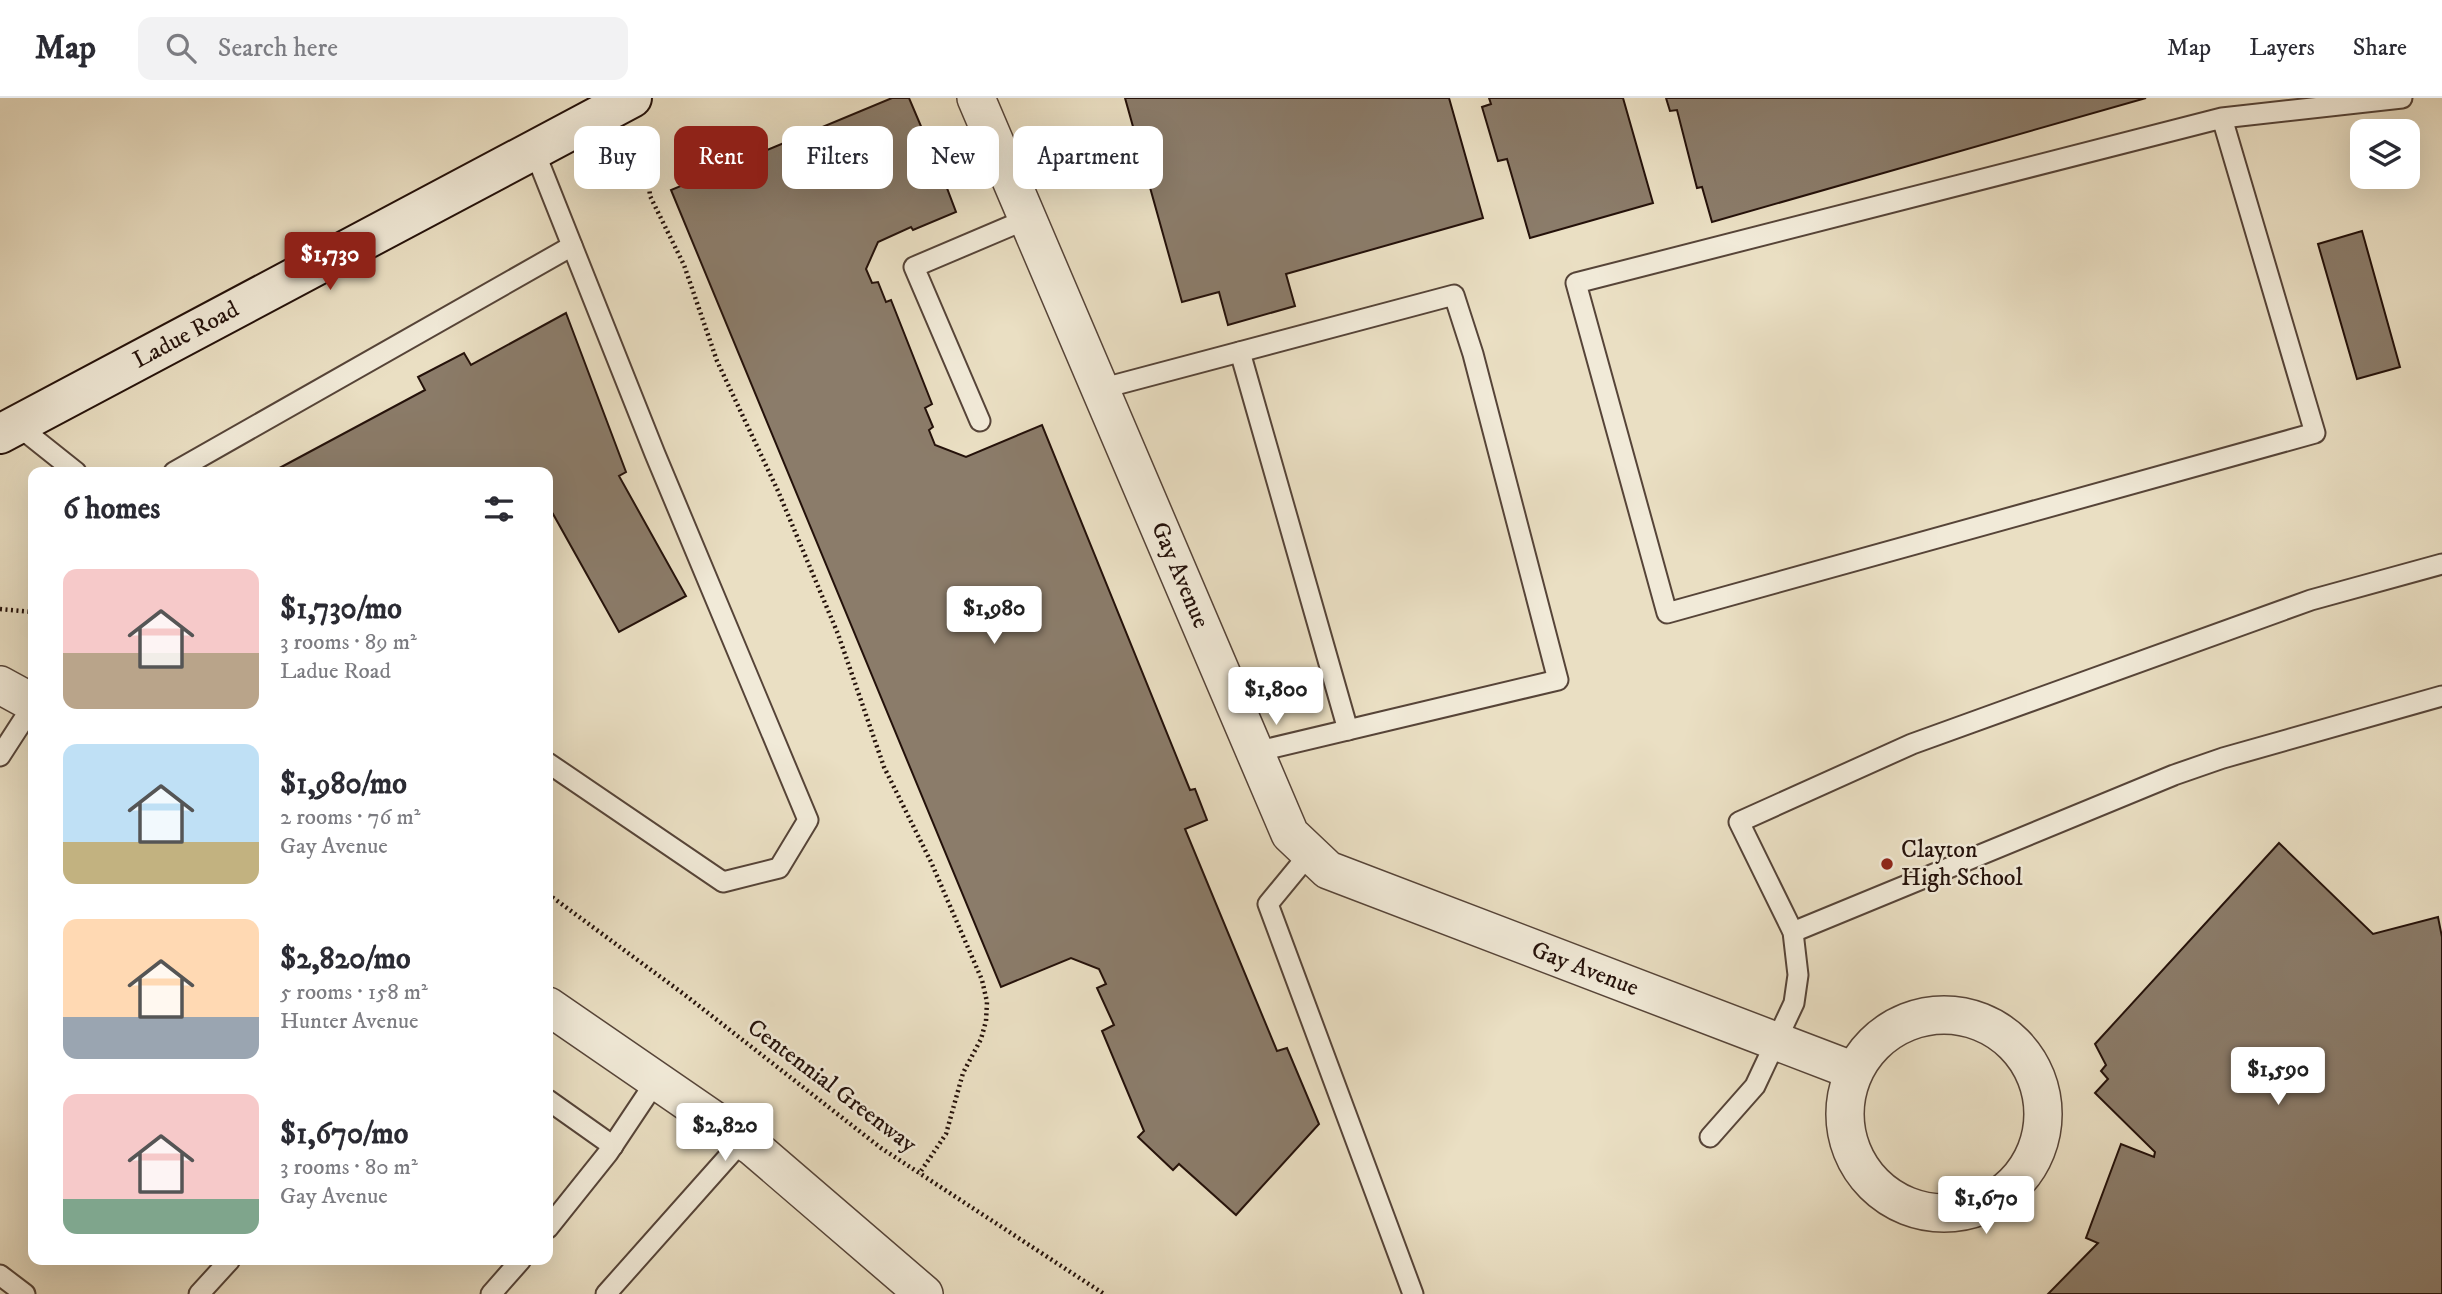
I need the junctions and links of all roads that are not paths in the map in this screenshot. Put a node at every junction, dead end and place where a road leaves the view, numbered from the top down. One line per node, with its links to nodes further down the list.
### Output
1 (632, 98): 5 (main road, Ladue Road)
2 (976, 98): 6 (street, Gay Avenue)
3 (2402, 98): 4 (lane)
4 (2222, 118): 4 (lane)
5 (534, 150): 7 (lane); 11 (main road, Ladue Road)
6 (1027, 219): 9 (street, Gay Avenue); 10 (lane)
7 (572, 246): 13 (lane); 22 (lane)
8 (1240, 352): 9 (lane); 19 (lane); 19 (lane)
9 (1100, 389): 20 (street, Gay Avenue)
10 (980, 421)
11 (8, 429): 12 (lane)
12 (68, 467)
13 (183, 467)
14 (2442, 564): 24 (lane)
15 (0, 685): 17 (street)
16 (2442, 696): 24 (lane)
17 (28, 701)
18 (28, 712): 21 (lane)
19 (1348, 730): 20 (lane)
20 (1255, 752): 23 (street, Gay Avenue)
21 (0, 755)
22 (553, 766)
23 (1310, 853): 26 (street, Gay Avenue); 42 (lane)
24 (1793, 932): 26 (lane)
25 (553, 1009): 28 (street)
26 (1778, 1043): 27 (street, Gay Avenue); 30 (lane)
27 (1854, 1071): 27 (street)
28 (656, 1081): 31 (street); 32 (lane)
29 (553, 1104): 32 (lane)
30 (1710, 1137)
31 (743, 1140): 40 (lane); 41 (street)
32 (613, 1146): 33 (lane)
33 (553, 1222)
34 (225, 1265): 38 (lane)
35 (517, 1265): 39 (lane)
36 (0, 1275): 37 (lane)
37 (24, 1294)
38 (199, 1294)
39 (491, 1294)
40 (606, 1294)
41 (923, 1294)
42 (1412, 1294)

